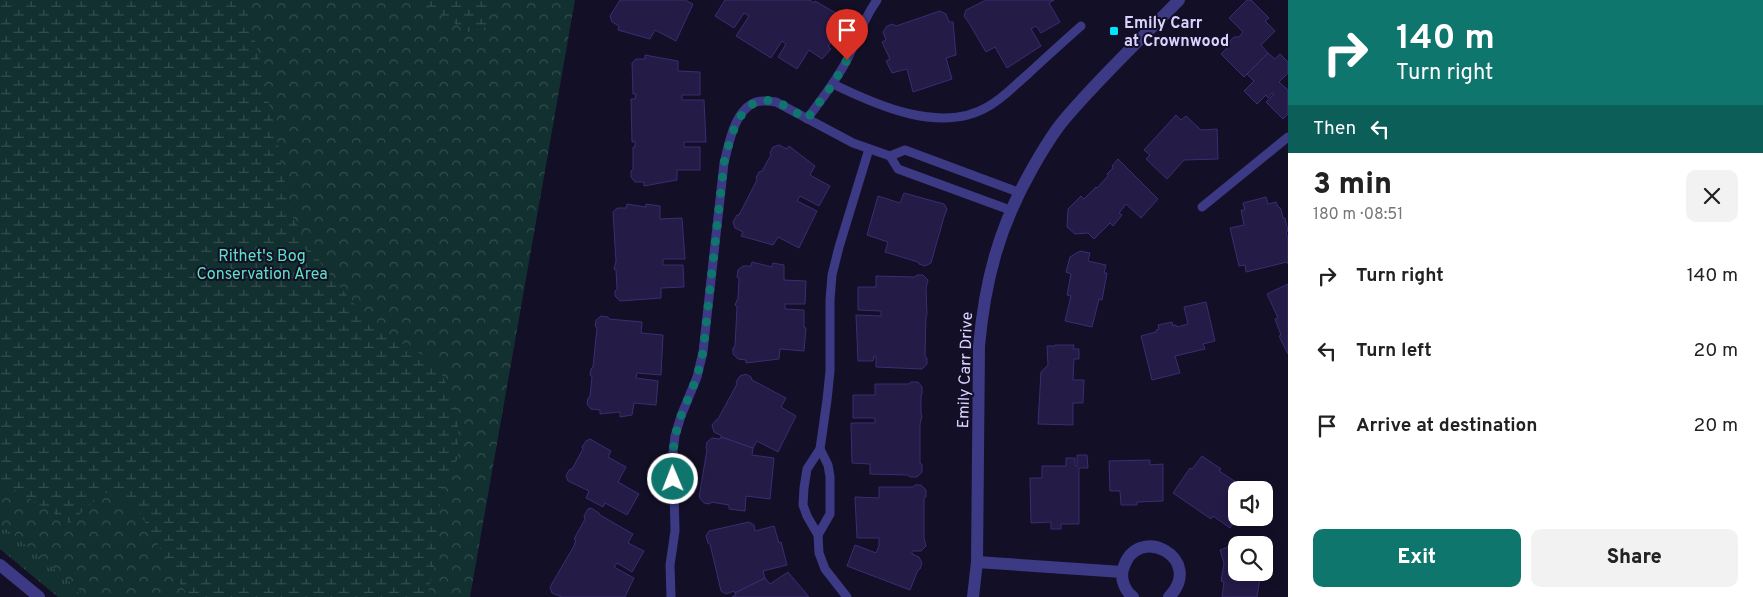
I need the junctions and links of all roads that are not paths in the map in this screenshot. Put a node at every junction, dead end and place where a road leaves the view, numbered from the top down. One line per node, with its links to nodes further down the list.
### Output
1 (877, 0): 4 (lane)
2 (1179, 0): 9 (street, Emily Carr Drive)
3 (1081, 26): 4 (lane)
4 (833, 84): 5 (lane)
5 (807, 119): 7 (lane); 18 (lane)
6 (1288, 137): 10 (lane)
7 (869, 149): 8 (lane); 12 (lane)
8 (890, 156): 9 (lane); 11 (lane)
9 (1018, 192): 11 (street, Emily Carr Drive)
10 (1202, 207)
11 (1010, 210): 14 (street, Emily Carr Drive)
12 (820, 448): 13 (lane); 13 (lane)
13 (818, 535): 19 (lane)
14 (977, 562): 16 (street); 20 (street, Emily Carr Drive)
15 (0, 565): 17 (street)
16 (1122, 572): 21 (street); 22 (street)
17 (39, 597)
18 (671, 597)
19 (847, 597)
20 (973, 597)
21 (1133, 597)
22 (1169, 597)

